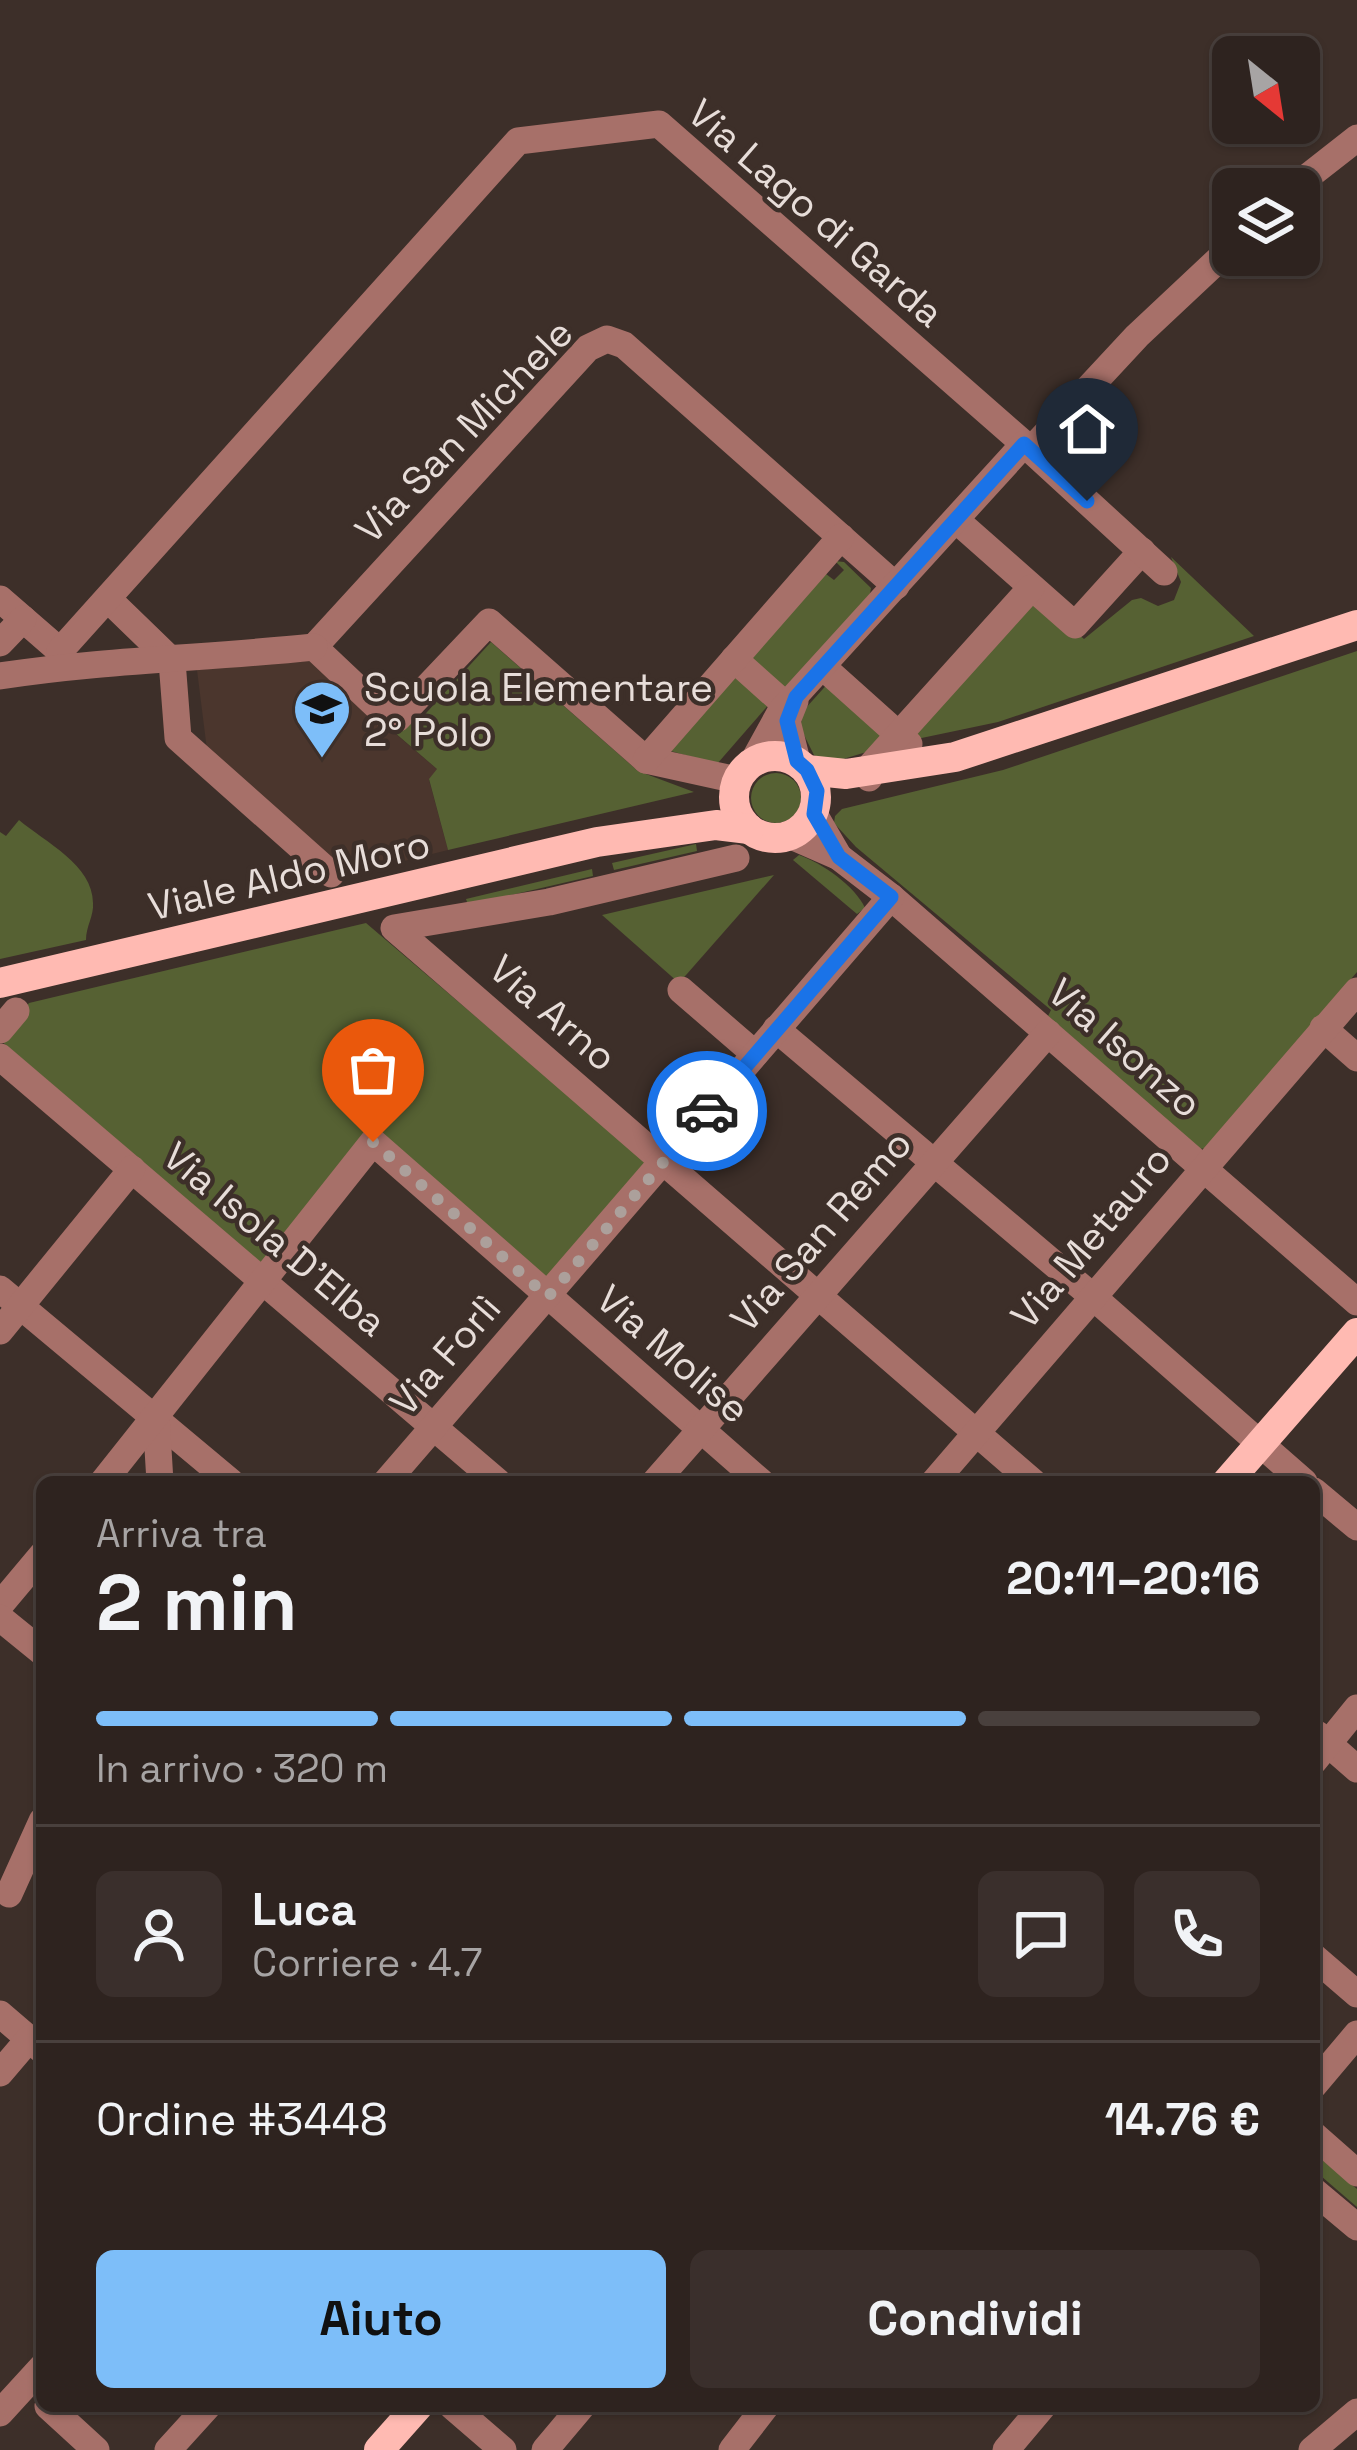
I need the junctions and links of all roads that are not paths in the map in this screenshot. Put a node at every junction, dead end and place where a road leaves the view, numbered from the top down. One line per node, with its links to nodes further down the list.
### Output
1 (1357, 138): 2 (street)
2 (1319, 168)
3 (1212, 266): 4 (street)
4 (1028, 447): 5 (street); 7 (street, Via Lago di Garda); 12 (street, Via Lago di Garda)
5 (956, 520): 9 (street); 10 (street)
6 (841, 537): 9 (street, Via San Michele); 16 (street, Via San Michele); 18 (street)
7 (1142, 551): 8 (street, Via Lago di Garda); 10 (street)
8 (1165, 572)
9 (896, 586): 20 (street)
10 (1031, 588): 23 (street)
11 (0, 598): 13 (street)
12 (109, 600): 17 (street, Via Lago di Garda); 19 (street)
13 (23, 619): 15 (street); 17 (street)
14 (1357, 625): 25 (main road, Viale Aldo Moro)
15 (0, 643)
16 (314, 647): 19 (street); 24 (street)
17 (59, 659): 19 (street); 21 (street)
18 (734, 659): 22 (street); 24 (street)
19 (172, 662): 34 (street)
20 (823, 667): 22 (street); 23 (street)
21 (0, 676)
22 (791, 704): 26 (street); 27 (street)
23 (899, 735): 25 (street); 28 (street)
24 (646, 760): 27 (street)
25 (939, 761): 28 (main road, Viale Aldo Moro)
26 (802, 766): 27 (main road, Viale Aldo Moro); 28 (main road, Viale Aldo Moro); 29 (main road)
27 (742, 777): 31 (main road, Viale Aldo Moro); 32 (main road)
28 (868, 778): 29 (main road, Viale Aldo Moro)
29 (815, 808): 30 (main road, Viale Aldo Moro); 33 (street)
30 (790, 836): 32 (main road, Viale Aldo Moro); 33 (street)
31 (597, 842): 32 (main road, Viale Aldo Moro); 36 (main road, Viale Aldo Moro)
32 (742, 843): 45 (street, Via Arno)
33 (839, 857): 35 (street, Via Isonzo)
34 (331, 874)
35 (891, 897): 40 (street, Via Forlì); 41 (street, Via Isonzo)
36 (0, 983)
37 (681, 990): 42 (street)
38 (1357, 991): 39 (street, Via Metauro)
39 (1323, 1028): 44 (street); 47 (street, Via Metauro)
40 (776, 1029): 42 (street, Via Forlì); 46 (street)
41 (1048, 1033): 46 (street, Via San Remo); 47 (street, Via Isonzo)
42 (755, 1054): 45 (street, Via Forlì)
43 (0, 1057): 48 (street, Via Isola D'Elba)
44 (1357, 1058)
45 (664, 1161): 50 (street, Via Arno); 52 (street, Via Forlì)
46 (932, 1162): 50 (street, Via San Remo); 51 (street)
47 (1203, 1166): 51 (street, Via Metauro); 54 (street, Via Isonzo)
48 (131, 1169): 49 (street, Via Isola D'Elba); 53 (street)
49 (262, 1279): 52 (street, Via Molise); 57 (street); 58 (street, Via Isola D'Elba)
50 (817, 1294): 59 (street, Via San Remo); 60 (street, Via Arno)
51 (1092, 1296): 60 (street, Via Metauro); 61 (street)
52 (548, 1297): 58 (street, Via Forlì); 59 (street, Via Molise)
53 (10, 1298): 55 (street); 57 (street)
54 (1357, 1302)
55 (0, 1331)
56 (1357, 1333): 61 (main road)
57 (156, 1416): 62 (street); 63 (street); 64 (street)
58 (436, 1426): 65 (street, Via Forlì); 66 (street, Via Isola D'Elba)
59 (701, 1430): 67 (street, Via San Remo); 68 (street, Via Molise)
60 (977, 1431): 69 (street, Via Metauro); 70 (street, Via Arno)
61 (1260, 1444): 71 (main road); 72 (street)
62 (108, 1476)
63 (160, 1476)
64 (224, 1476)
65 (391, 1476)
66 (491, 1476)
67 (661, 1476)
68 (753, 1476)
69 (939, 1476)
70 (1026, 1476)
71 (1232, 1476)
72 (1297, 1476)
73 (1320, 1496): 74 (street)
74 (1357, 1528)
75 (36, 1562): 76 (street)
76 (0, 1606)
77 (0, 1618): 78 (street)
78 (36, 1647)
79 (1357, 1708): 80 (street)
80 (1320, 1744)
81 (1320, 1746): 82 (street)
82 (1357, 1768)
83 (36, 1834): 85 (street)
84 (36, 1868): 85 (street)
85 (5, 1901)
86 (1320, 1962): 87 (street)
87 (1357, 1994)
88 (0, 2014): 90 (street)
89 (1357, 2034): 92 (street)
90 (35, 2045): 91 (street)
91 (0, 2073)
92 (1320, 2078)
93 (1320, 2140): 94 (street)
94 (1357, 2173)
95 (1320, 2196): 96 (street)
96 (1357, 2227)
97 (36, 2392): 106 (street)
98 (60, 2412): 107 (street)
99 (203, 2412): 108 (street)
100 (413, 2412): 109 (main road)
101 (459, 2412): 110 (street)
102 (578, 2412): 111 (street)
103 (761, 2412): 112 (street)
104 (1038, 2412): 113 (street)
105 (1357, 2412): 114 (street)
106 (0, 2413)
107 (95, 2450)
108 (168, 2450)
109 (379, 2450)
110 (503, 2450)
111 (545, 2450)
112 (732, 2450)
113 (1006, 2450)
114 (1312, 2450)

